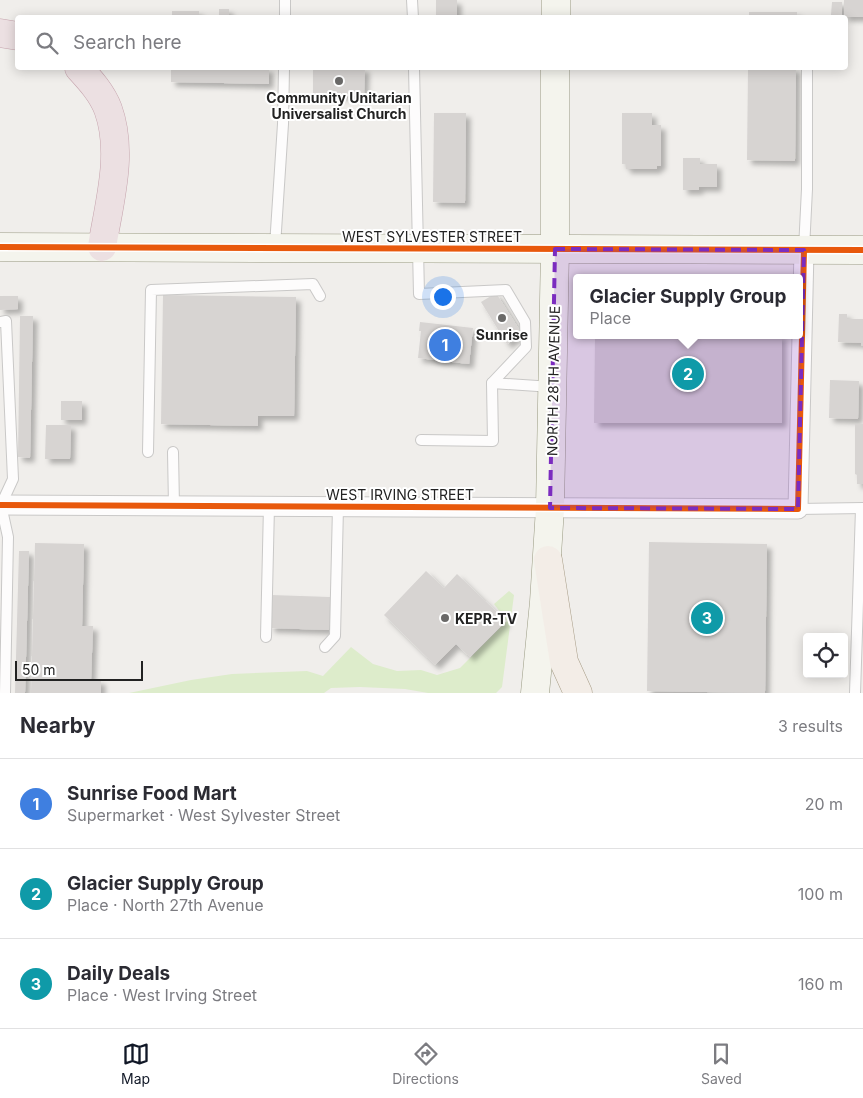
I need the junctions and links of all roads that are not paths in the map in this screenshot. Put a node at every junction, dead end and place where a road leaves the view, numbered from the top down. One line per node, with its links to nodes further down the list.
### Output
1 (285, 0): 4 (lane)
2 (412, 0): 5 (lane)
3 (556, 0): 6 (street)
4 (285, 15)
5 (413, 15)
6 (556, 15)
7 (0, 33): 8 (highway)
8 (15, 36)
9 (81, 70): 15 (highway)
10 (284, 70): 16 (lane)
11 (414, 70): 17 (lane)
12 (555, 70): 18 (street, NORTH 28TH AVENUE)
13 (807, 70): 19 (lane)
14 (0, 247): 15 (street, WEST SYLVESTER STREET)
15 (102, 247): 16 (street, WEST SYLVESTER STREET)
16 (275, 247): 17 (street, WEST SYLVESTER STREET)
17 (417, 248): 18 (street, WEST SYLVESTER STREET); 25 (lane)
18 (555, 249): 19 (street, WEST SYLVESTER STREET); 26 (street, NORTH 28TH AVENUE)
19 (804, 250): 20 (street, WEST SYLVESTER STREET); 21 (street)
20 (863, 250)
21 (803, 293)
22 (320, 296): 28 (lane)
23 (0, 322): 30 (lane)
24 (802, 339): 36 (street)
25 (492, 384): 26 (lane); 27 (lane)
26 (553, 388): 34 (street, NORTH 28TH AVENUE)
27 (421, 440)
28 (148, 452)
29 (172, 452): 31 (lane)
30 (0, 504): 31 (street, WEST IRVING STREET); 40 (lane)
31 (174, 506): 32 (street, WEST IRVING STREET)
32 (269, 506): 33 (street, WEST IRVING STREET); 38 (lane)
33 (338, 506): 34 (street, WEST IRVING STREET); 39 (lane)
34 (550, 508): 36 (street, WEST IRVING STREET); 37 (street, NORTH 28TH AVENUE)
35 (862, 508): 36 (lane); 43 (lane)
36 (798, 509)
37 (548, 560): 41 (street, NORTH 28TH AVENUE); 42 (main road)
38 (266, 637)
39 (325, 647)
40 (5, 693)
41 (535, 693)
42 (578, 693)
43 (855, 693)

